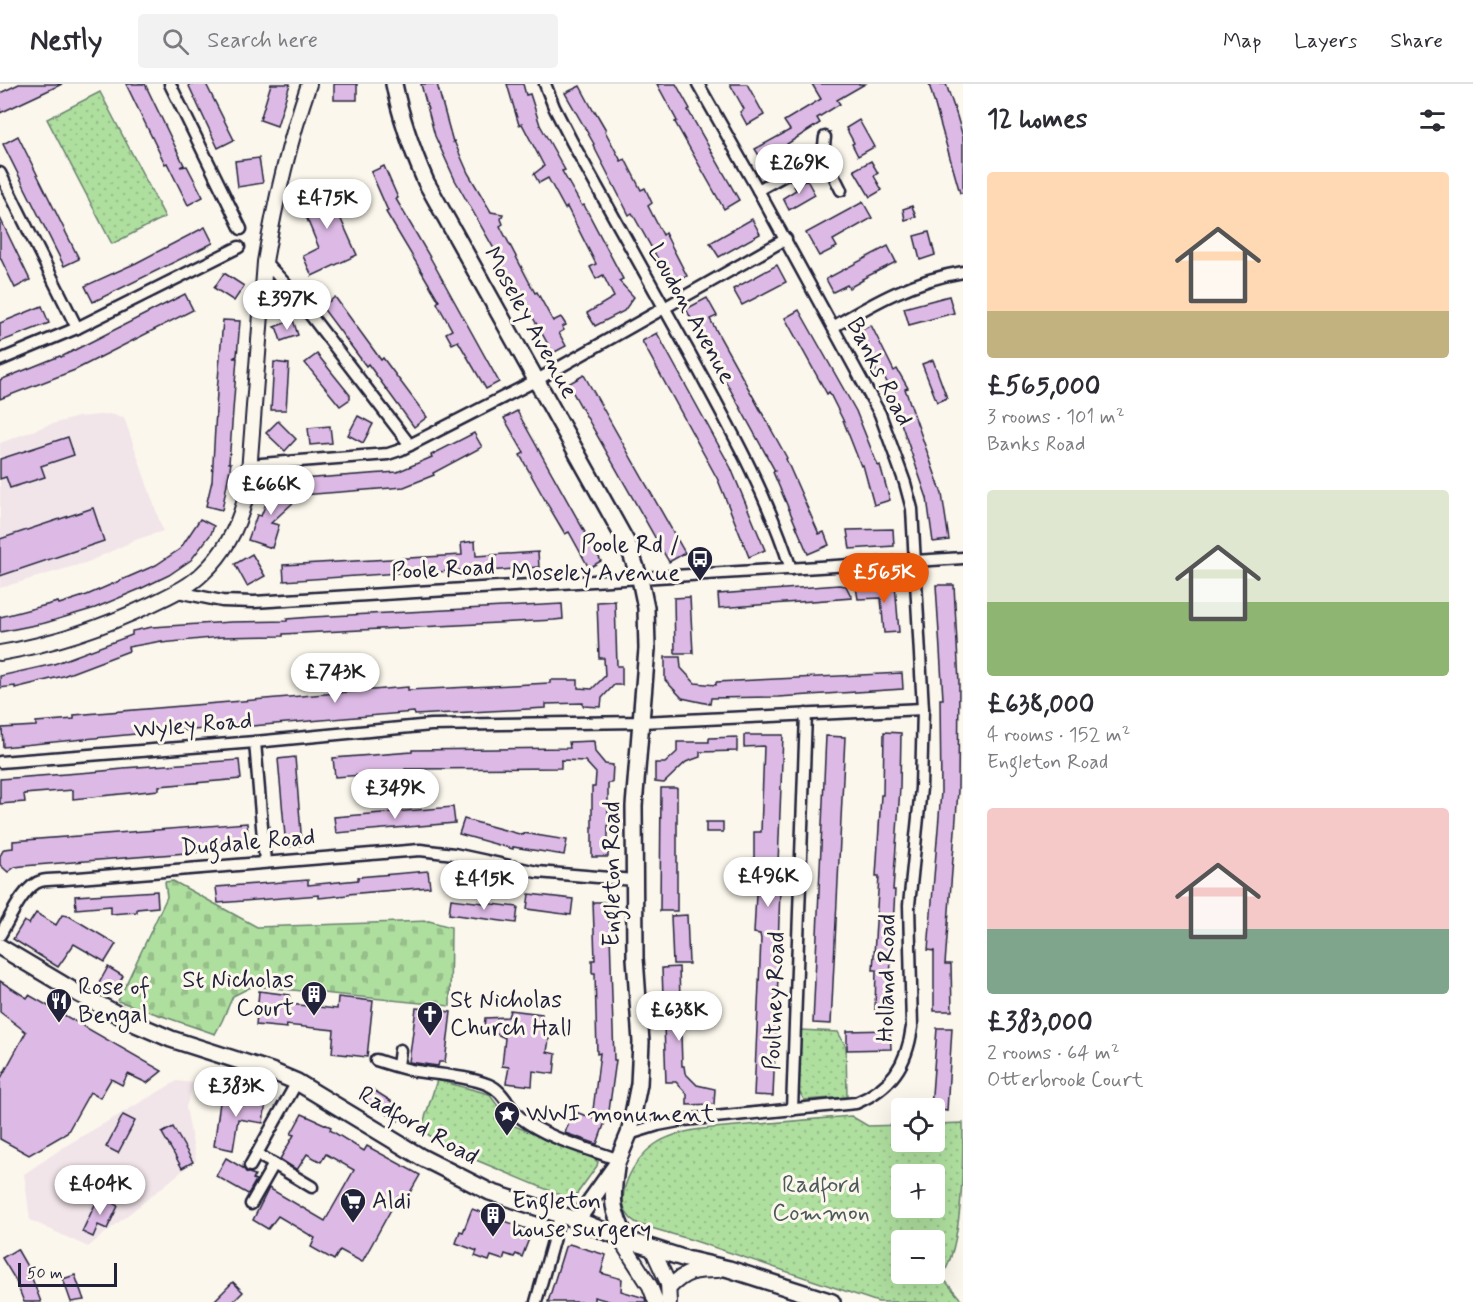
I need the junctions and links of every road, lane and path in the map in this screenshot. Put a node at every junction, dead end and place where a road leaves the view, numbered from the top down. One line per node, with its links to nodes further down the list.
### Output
1 (170, 84): 11 (street)
2 (309, 84): 14 (street)
3 (394, 84): 20 (main road, Moseley Avenue)
4 (545, 84): 16 (street, Loudon Avenue)
5 (698, 84): 9 (street, Banks Road)
6 (825, 137): 7 (street)
7 (823, 154): 9 (street); 10 (street)
8 (0, 174): 18 (street)
9 (758, 190): 12 (street, Banks Road)
10 (841, 190)
11 (242, 230)
12 (786, 239): 16 (street); 17 (street, Banks Road)
13 (239, 247): 18 (street)
14 (265, 262): 21 (street); 22 (street)
15 (963, 272): 17 (street)
16 (664, 309): 20 (street); 25 (street, Loudon Avenue)
17 (833, 327): 24 (street, Banks Road)
18 (76, 328): 19 (street)
19 (0, 360)
20 (537, 381): 21 (street); 26 (main road, Moseley Avenue)
21 (410, 445): 22 (street)
22 (249, 465): 27 (street)
23 (963, 558): 24 (street, Poole Road)
24 (915, 561): 25 (street, Poole Road); 29 (street, Banks Road)
25 (791, 569): 26 (street, Poole Road)
26 (640, 579): 27 (street, Poole Road); 31 (main road, Engleton Road)
27 (178, 592): 28 (street)
28 (0, 653)
29 (923, 709): 30 (street, Wyley Road); 42 (street, Holland Road)
30 (806, 714): 31 (street, Wyley Road); 42 (street, Poultney Road)
31 (640, 722): 32 (street, Wyley Road); 35 (main road, Engleton Road)
32 (255, 742): 33 (street, Wyley Road); 34 (street)
33 (0, 762)
34 (265, 862): 35 (street, Dugdale Road); 36 (street, Dugdale Road)
35 (634, 880): 43 (main road, Engleton Road)
36 (0, 935)
37 (0, 947): 41 (main road, Radford Road)
38 (400, 1050): 40 (street)
39 (376, 1060): 40 (street)
40 (398, 1066): 45 (street)
41 (297, 1082): 44 (street); 50 (main road, Radford Road)
42 (792, 1110): 43 (street, Holland Road)
43 (630, 1134): 45 (main road, Engleton Road)
44 (257, 1154): 46 (street); 47 (street)
45 (617, 1163): 51 (main road, Engleton Road); 52 (main road, Engleton Road)
46 (274, 1164): 48 (street); 49 (street)
47 (250, 1166)
48 (312, 1187)
49 (251, 1204)
50 (560, 1216): 51 (main road, Radford Road); 56 (street)
51 (576, 1220): 52 (main road, Radford Road)
52 (622, 1238): 53 (main road, Radford Road); 57 (street)
53 (652, 1248): 54 (main road, Radford Road); 55 (street)
54 (729, 1269): 55 (street); 58 (main road, Radford Road)
55 (669, 1295)
56 (536, 1302)
57 (656, 1302)
58 (832, 1302)

